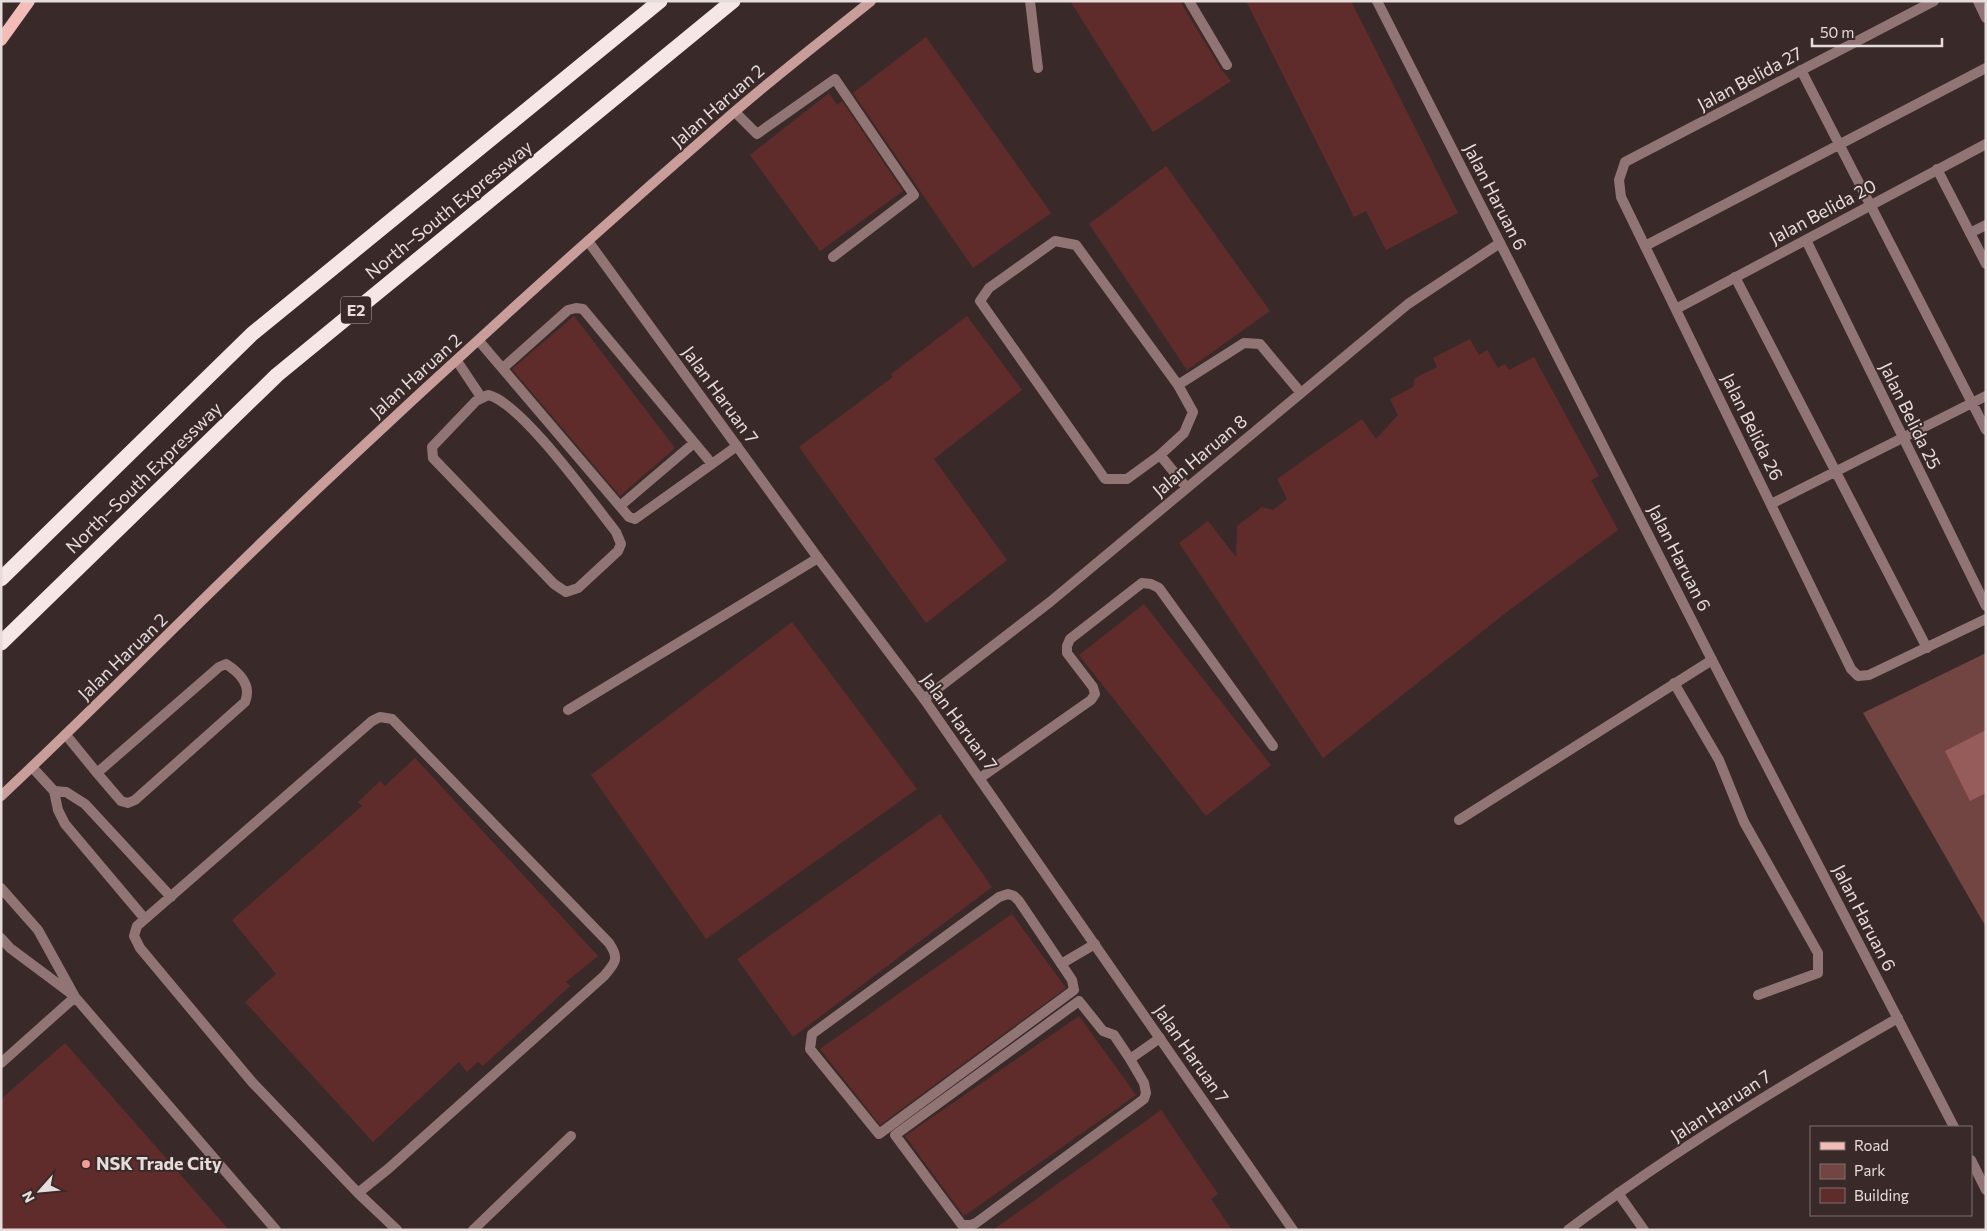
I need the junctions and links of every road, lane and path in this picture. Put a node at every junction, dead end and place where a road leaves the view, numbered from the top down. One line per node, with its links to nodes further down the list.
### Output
1 (29, 1): 11 (main road)
2 (660, 1): 51 (highway, North–South Expressway)
3 (733, 1): 54 (highway, North–South Expressway / E2)
4 (871, 1): 16 (main road, Jalan Haruan 2)
5 (1030, 1): 13 (street)
6 (1188, 1): 12 (street)
7 (1377, 1): 26 (street, Jalan Haruan 6)
8 (1934, 1): 15 (street, Jalan Belida 27)
9 (1978, 1): 10 (street)
10 (1986, 18)
11 (1, 40)
12 (1227, 64)
13 (1038, 68)
14 (1986, 68): 18 (street)
15 (1801, 70): 18 (street); 20 (street, Jalan Belida 27)
16 (735, 112): 25 (main road, Jalan Haruan 2); 28 (street)
17 (1986, 144): 19 (street, Jalan Belida 20)
18 (1839, 145): 21 (street); 27 (street)
19 (1937, 170): 21 (street, Jalan Belida 20); 23 (street)
20 (1619, 180): 27 (street, Jalan Belida 26)
21 (1870, 205): 24 (street, Jalan Belida 20); 39 (street)
22 (1986, 225): 23 (street)
23 (1970, 233): 29 (street)
24 (1806, 240): 30 (street, Jalan Belida 20); 41 (street, Jalan Belida 25)
25 (588, 241): 32 (main road, Jalan Haruan 2); 43 (street, Jalan Haruan 7)
26 (1500, 243): 36 (street, Jalan Haruan 8); 56 (street, Jalan Haruan 6)
27 (1645, 246): 31 (street, Jalan Belida 26)
28 (833, 257)
29 (1986, 264)
30 (1735, 277): 31 (street, Jalan Belida 20); 46 (street)
31 (1676, 309): 48 (street, Jalan Belida 26)
32 (479, 341): 33 (main road, Jalan Haruan 2); 34 (street)
33 (457, 361): 38 (street); 60 (main road, Jalan Haruan 2)
34 (502, 368): 42 (street); 49 (street)
35 (1178, 385): 36 (street); 44 (street); 44 (street)
36 (1302, 393): 47 (street, Jalan Haruan 8)
37 (1986, 396): 39 (street)
38 (481, 397): 38 (street)
39 (1972, 403): 40 (street); 41 (street)
40 (1986, 430)
41 (1903, 438): 46 (street); 52 (street, Jalan Belida 25)
42 (694, 443): 45 (street); 49 (street)
43 (737, 446): 45 (street); 50 (street, Jalan Haruan 7)
44 (1160, 455): 47 (street)
45 (712, 464): 49 (street)
46 (1836, 471): 48 (street); 55 (street)
47 (1187, 488): 58 (street, Jalan Haruan 8)
48 (1771, 504): 55 (street, Jalan Belida 26)
49 (620, 506)
50 (818, 558): 58 (street, Jalan Haruan 7); 59 (street)
51 (1, 580)
52 (1986, 606)
53 (1986, 619): 55 (street)
54 (1, 643)
55 (1927, 648)
56 (1712, 660): 57 (street); 76 (street, Jalan Haruan 6)
57 (1674, 683): 67 (street); 74 (street)
58 (924, 699): 64 (street, Jalan Haruan 7)
59 (568, 710)
60 (66, 735): 62 (main road, Jalan Haruan 2); 63 (street)
61 (1272, 746): 64 (street)
62 (32, 767): 65 (street); 66 (main road, Jalan Haruan 2)
63 (97, 773): 63 (street)
64 (980, 778): 72 (street, Jalan Haruan 7)
65 (54, 791): 69 (street); 70 (street)
66 (1, 796)
67 (1459, 820)
68 (1, 888): 75 (street)
69 (171, 896): 70 (street); 84 (street)
70 (145, 919): 84 (street)
71 (1, 938): 75 (street)
72 (1095, 944): 73 (street); 77 (street, Jalan Haruan 7)
73 (1061, 964): 73 (street)
74 (1758, 995)
75 (76, 997): 79 (street); 86 (street)
76 (1898, 1018): 80 (street, Jalan Haruan 6); 85 (street, Jalan Haruan 7)
77 (1160, 1038): 78 (street); 89 (street, Jalan Haruan 7)
78 (1130, 1059): 78 (street)
79 (1, 1064)
80 (1953, 1126)
81 (571, 1136): 88 (street)
82 (1972, 1162): 83 (street)
83 (1986, 1190)
84 (358, 1193): 87 (street)
85 (1618, 1193): 90 (street, Jalan Haruan 7); 91 (street)
86 (276, 1230)
87 (397, 1230)
88 (473, 1230)
89 (1293, 1230)
90 (1568, 1230)
91 (1644, 1230)

